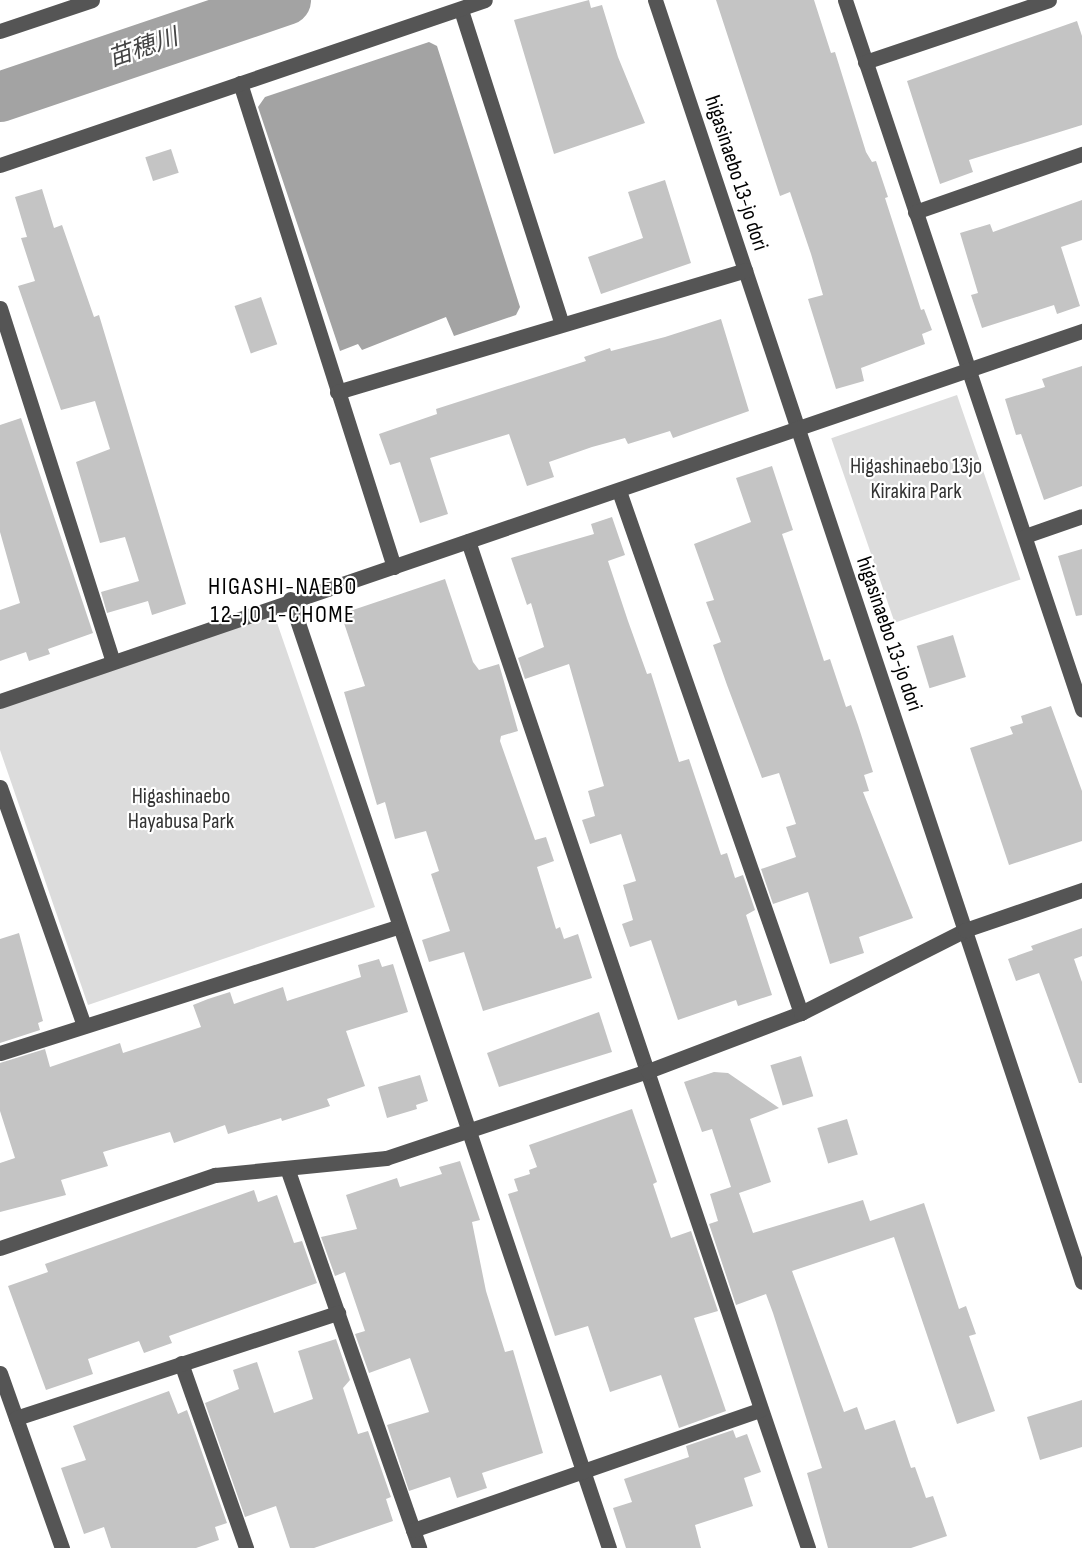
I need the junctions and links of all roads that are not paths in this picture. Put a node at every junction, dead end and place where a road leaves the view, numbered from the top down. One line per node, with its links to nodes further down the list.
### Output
1 (92, 0): 7 (street)
2 (485, 0): 6 (street)
3 (655, 0): 13 (street, higasinaebo 13-jo dori)
4 (845, 0): 8 (street)
5 (1049, 0): 8 (street)
6 (461, 10): 9 (street); 15 (street)
7 (0, 32)
8 (865, 62): 12 (street)
9 (240, 83): 11 (street); 19 (street)
10 (1082, 154): 12 (street)
11 (0, 165)
12 (915, 212): 18 (street)
13 (745, 270): 15 (street); 20 (street, higasinaebo 13-jo dori)
14 (0, 308): 17 (street)
15 (562, 324): 19 (street)
16 (1082, 331): 18 (street)
17 (4, 335): 27 (street)
18 (966, 369): 20 (street); 23 (street)
19 (337, 392): 25 (street)
20 (796, 430): 21 (street); 33 (street, higasinaebo 13-jo dori)
21 (620, 491): 24 (street); 34 (street)
22 (1082, 516): 23 (street)
23 (1024, 536): 29 (street)
24 (468, 542): 25 (street); 37 (street)
25 (394, 567): 26 (street)
26 (290, 600): 27 (street); 32 (street)
27 (112, 660): 28 (street)
28 (0, 701)
29 (1081, 701)
30 (0, 787): 35 (street)
31 (1082, 890): 33 (street)
32 (398, 927): 35 (street); 38 (street)
33 (966, 930): 34 (street); 41 (street, higasinaebo 13-jo dori)
34 (801, 1013): 37 (street)
35 (84, 1026): 36 (street)
36 (0, 1053)
37 (648, 1071): 38 (street); 45 (street)
38 (468, 1130): 39 (street); 47 (street)
39 (287, 1168): 40 (street); 42 (street)
40 (0, 1248)
41 (1082, 1282)
42 (338, 1312): 43 (street); 48 (street)
43 (181, 1363): 46 (street); 50 (street)
44 (0, 1373): 46 (street)
45 (760, 1410): 47 (street); 53 (street)
46 (16, 1418): 49 (street)
47 (584, 1469): 48 (street); 52 (street)
48 (413, 1530): 51 (street)
49 (62, 1548)
50 (246, 1548)
51 (419, 1548)
52 (609, 1548)
53 (808, 1548)

